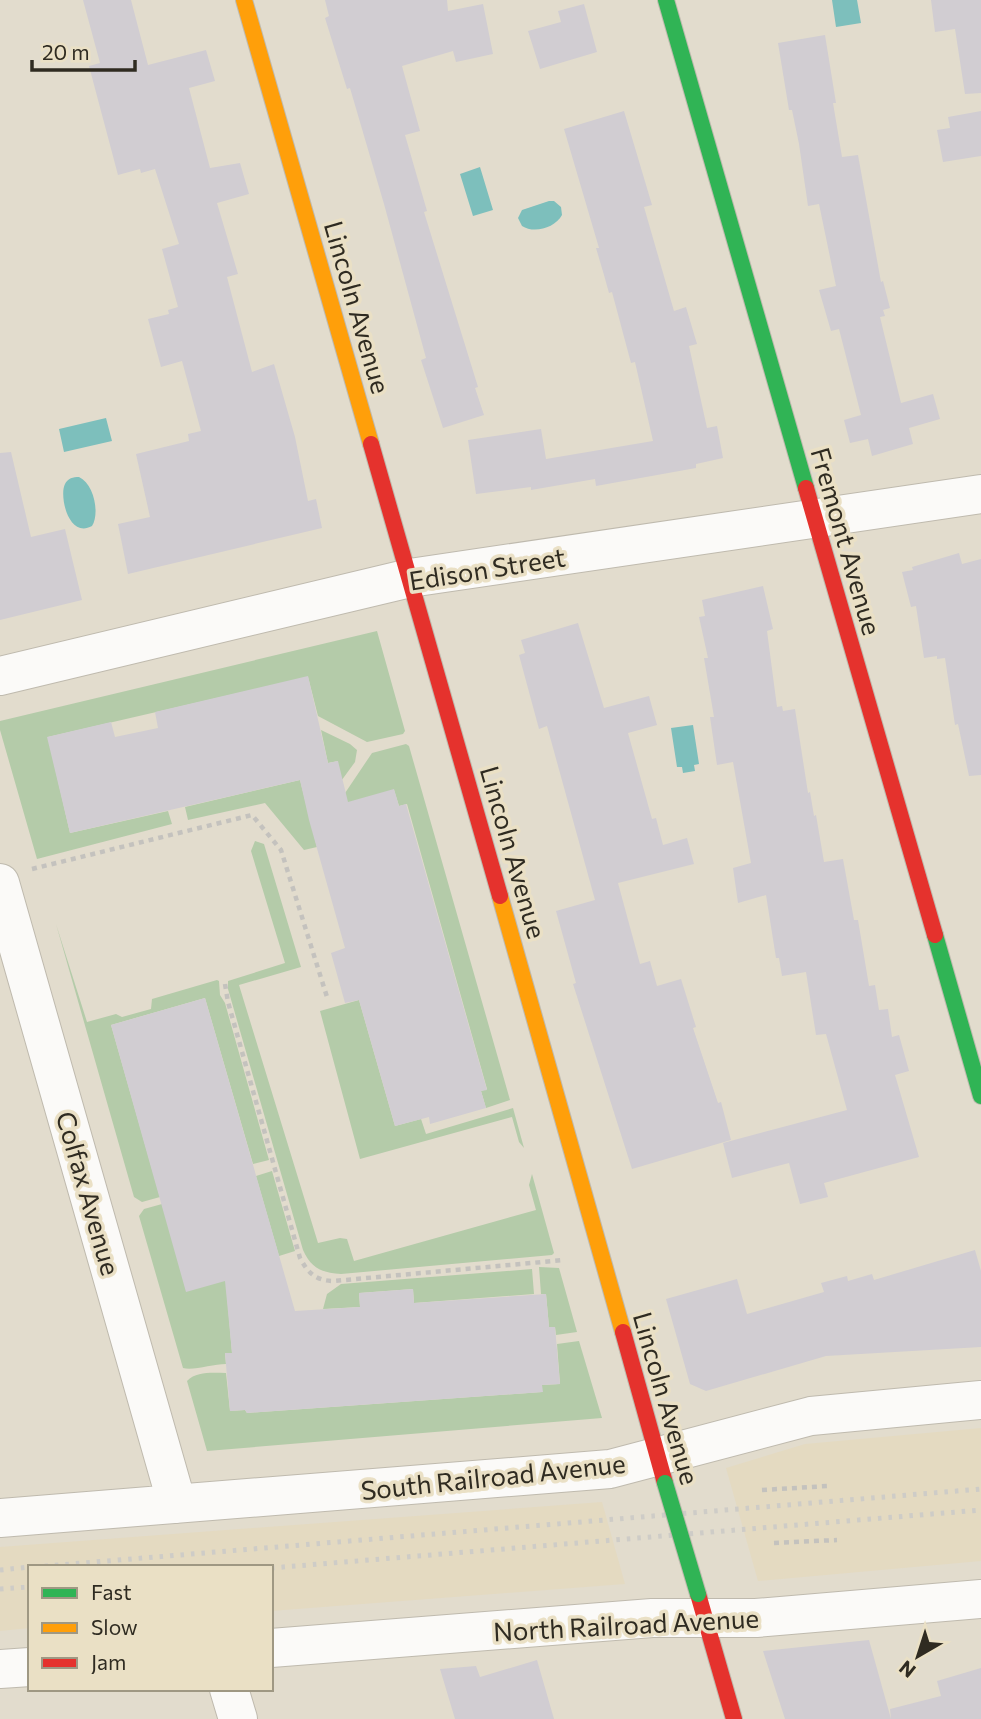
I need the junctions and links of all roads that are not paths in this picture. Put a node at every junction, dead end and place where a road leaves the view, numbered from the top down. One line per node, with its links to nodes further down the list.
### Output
1 (244, 0): 5 (street, Lincoln Avenue)
2 (666, 0): 4 (street, Fremont Avenue)
3 (981, 494): 4 (street, Edison Street)
4 (816, 520): 5 (street, Edison Street); 8 (street, Fremont Avenue)
5 (410, 578): 6 (street, Edison Street); 10 (street, Lincoln Avenue)
6 (0, 676)
7 (16, 876): 11 (street, Colfax Avenue)
8 (981, 1096)
9 (981, 1400): 10 (street, South Railroad Avenue)
10 (661, 1470): 11 (street, South Railroad Avenue); 14 (street, Lincoln Avenue, bridge)
11 (177, 1504): 12 (street, South Railroad Avenue)
12 (0, 1518)
13 (981, 1599): 14 (street, North Railroad Avenue)
14 (701, 1606): 15 (street, North Railroad Avenue); 20 (street, Lincoln Avenue)
15 (273, 1648)
16 (28, 1667): 17 (street)
17 (0, 1669)
18 (230, 1691): 19 (street)
19 (238, 1719)
20 (734, 1719)

